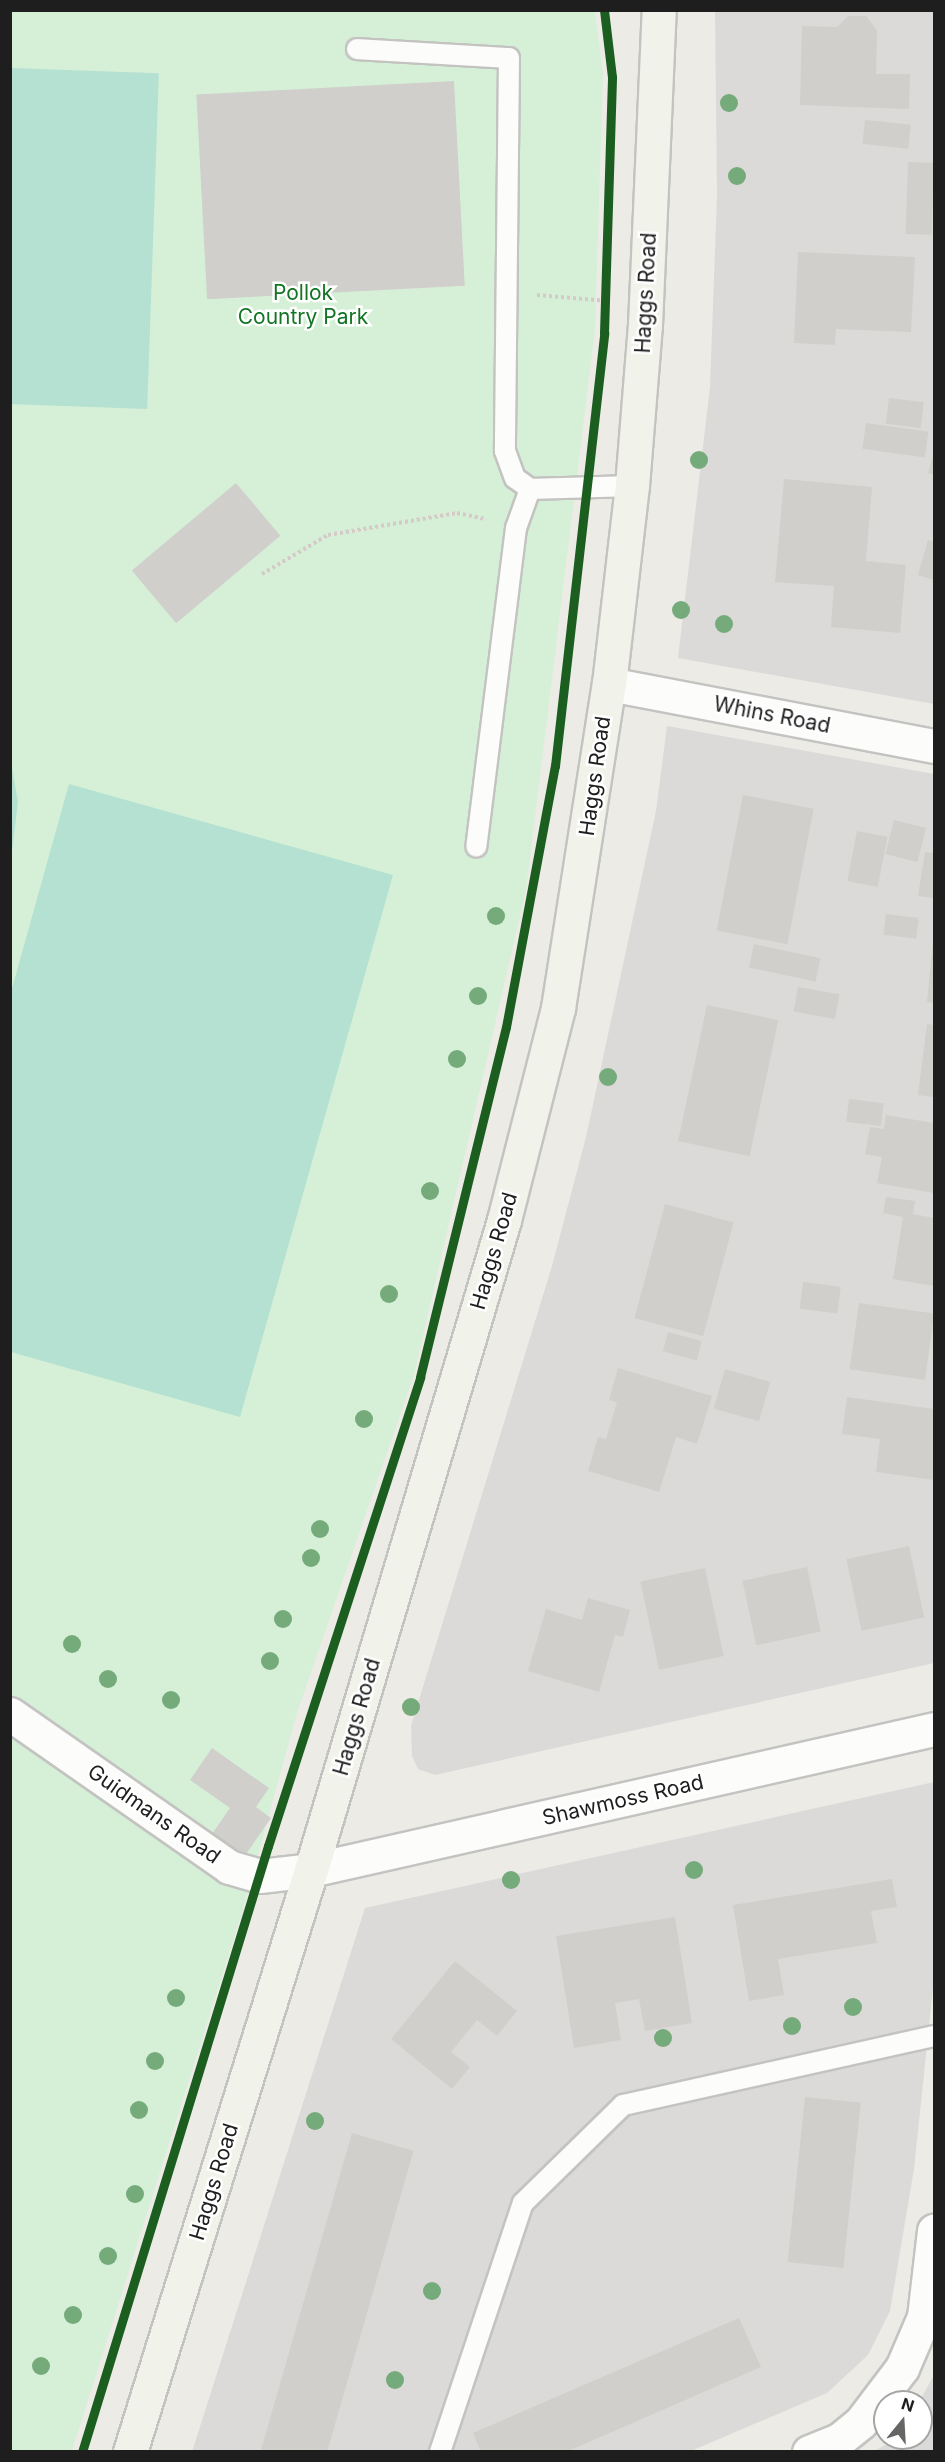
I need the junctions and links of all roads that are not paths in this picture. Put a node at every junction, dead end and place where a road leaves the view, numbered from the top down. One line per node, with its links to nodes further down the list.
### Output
1 (659, 10): 3 (main road, Haggs Road)
2 (357, 49): 4 (lane)
3 (632, 486): 4 (lane); 5 (main road, Haggs Road)
4 (530, 489): 7 (lane)
5 (609, 684): 6 (street, Whins Road); 10 (main road, Haggs Road)
6 (934, 746)
7 (476, 847)
8 (10, 1714): 10 (street, Guidmans Road)
9 (934, 1729): 10 (street, Shawmoss Road)
10 (311, 1870): 14 (main road, Haggs Road)
11 (934, 2036): 15 (lane)
12 (934, 2231): 13 (street)
13 (844, 2446): 16 (street)
14 (130, 2451)
15 (440, 2451)
16 (809, 2451)

